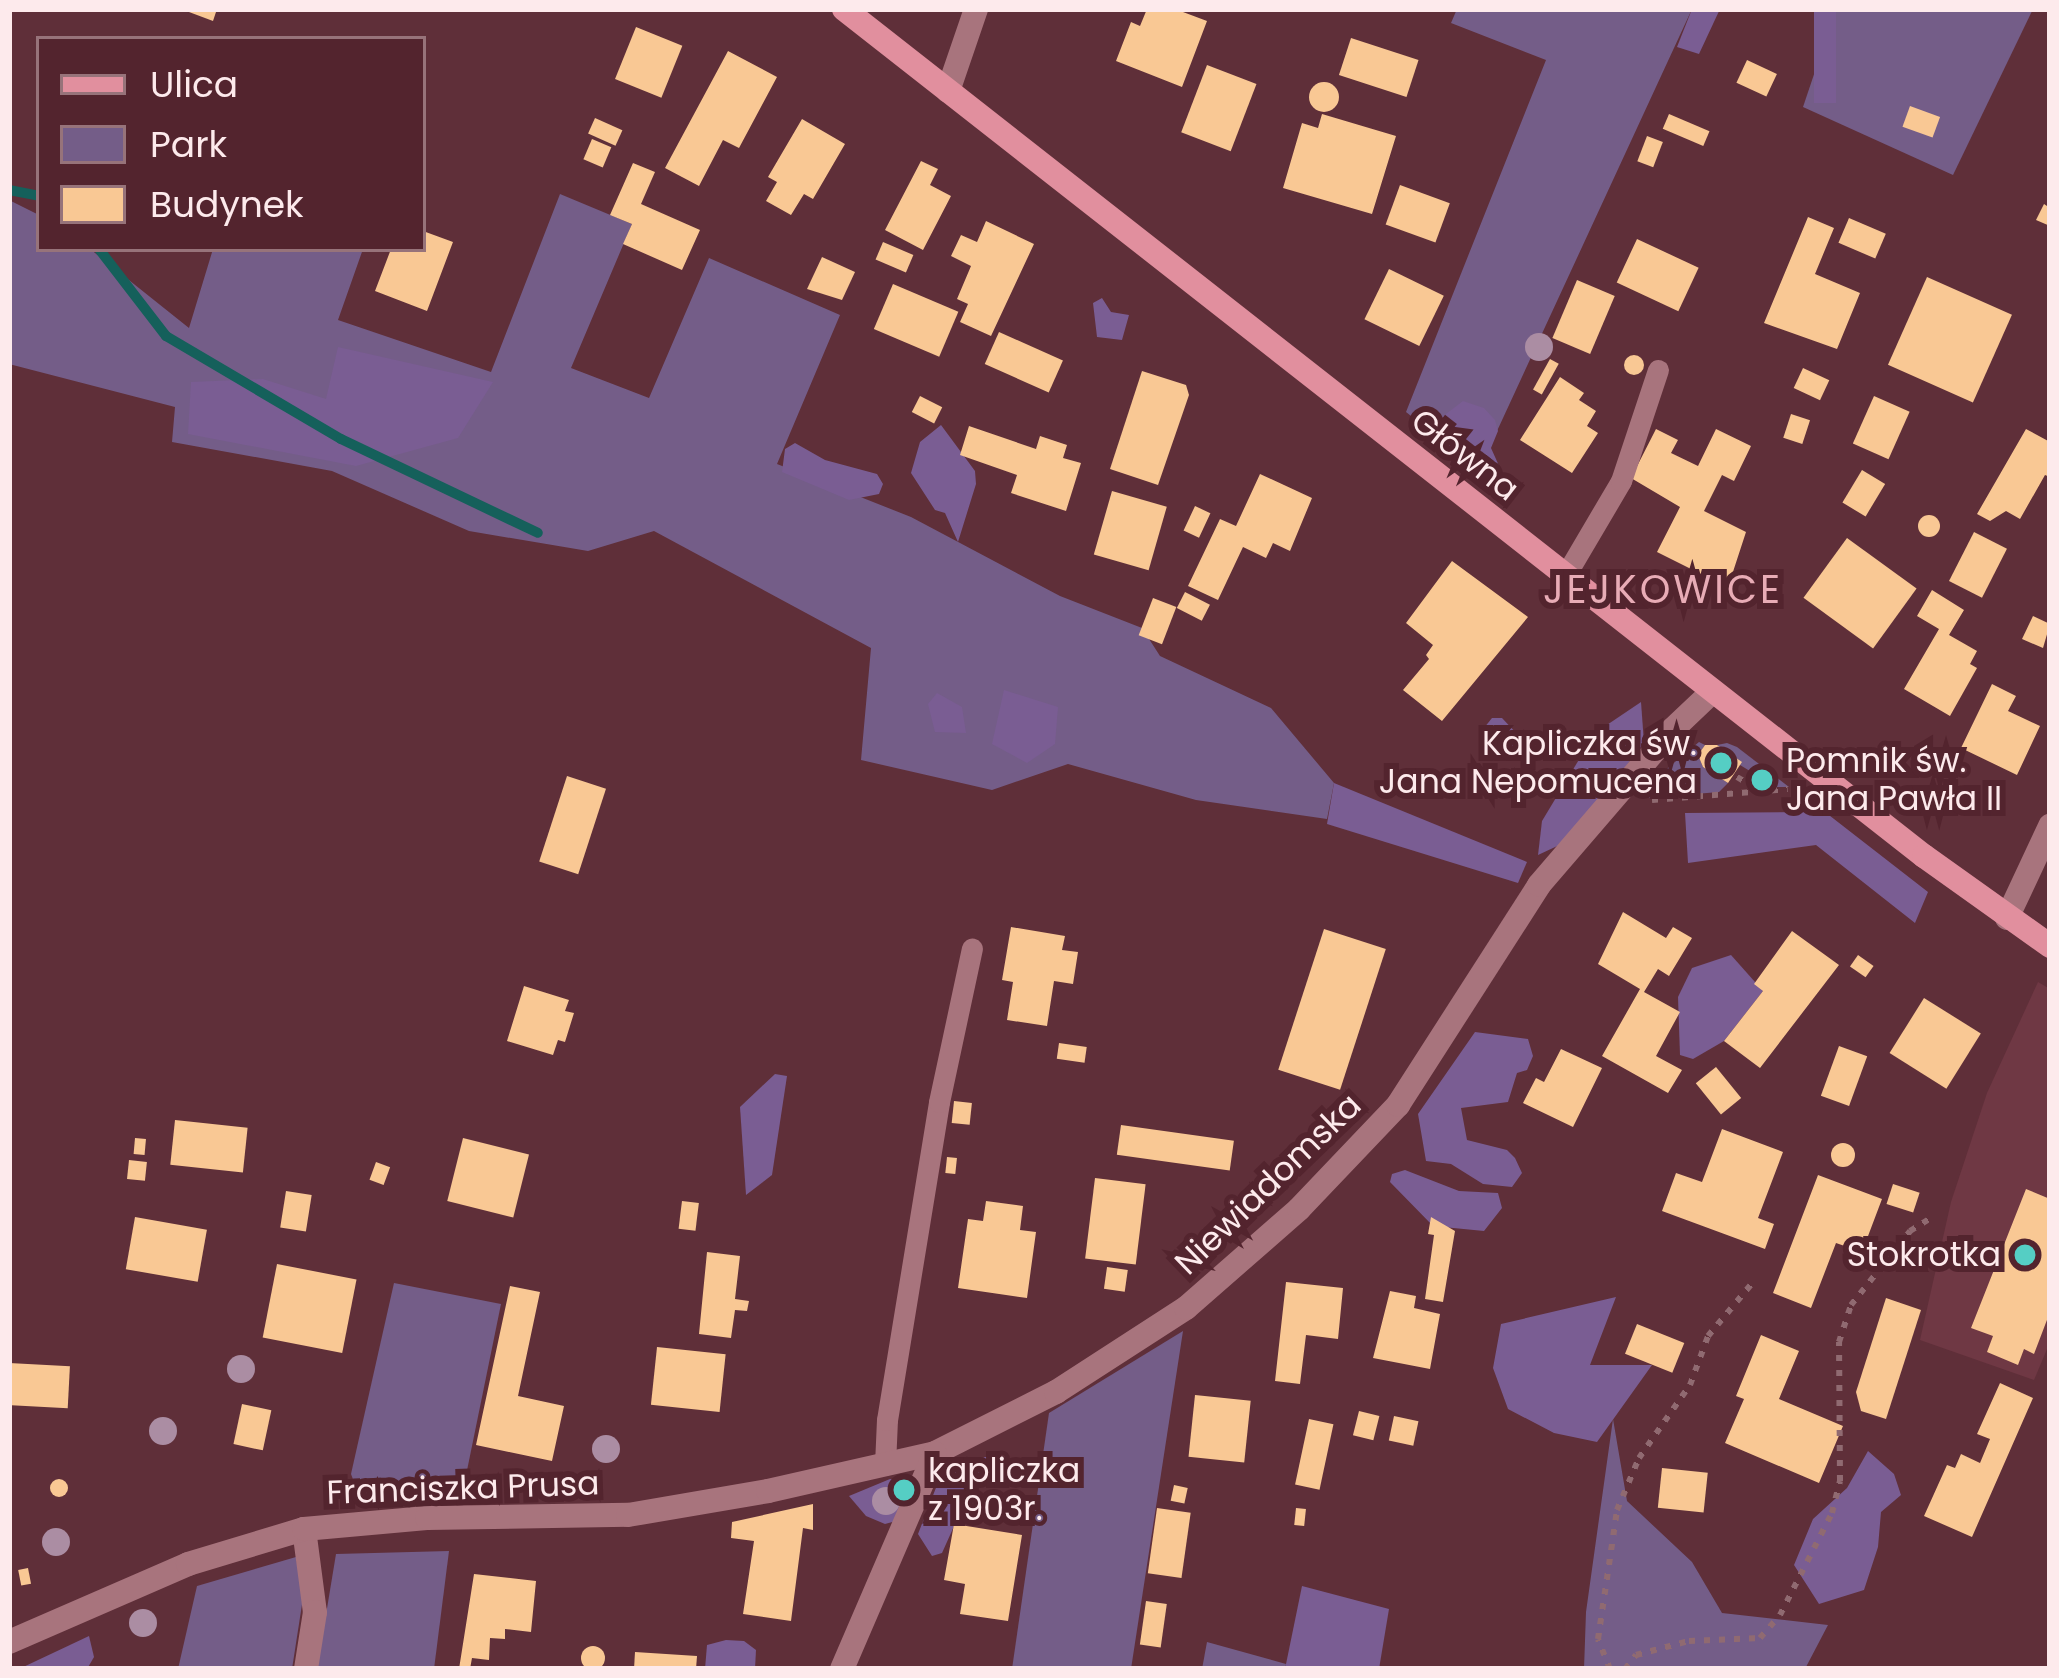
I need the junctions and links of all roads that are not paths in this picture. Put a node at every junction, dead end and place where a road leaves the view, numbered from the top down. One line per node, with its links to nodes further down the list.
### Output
1 (844, 9): 3 (street, Główna)
2 (976, 9): 3 (street)
3 (948, 91): 5 (street, Główna)
4 (1658, 370): 5 (lane)
5 (1565, 577): 6 (street, Główna)
6 (1713, 691): 8 (street, Główna); 11 (street, Niewiadomska)
7 (2050, 826): 8 (street)
8 (2007, 918): 9 (street, Główna)
9 (2050, 946)
10 (971, 949): 12 (lane)
11 (935, 1453): 12 (street, Franciszka Prusa); 16 (street)
12 (885, 1465): 13 (street, Franciszka Prusa)
13 (304, 1528): 14 (street, Franciszka Prusa); 15 (street)
14 (9, 1642)
15 (306, 1669)
16 (842, 1669)

